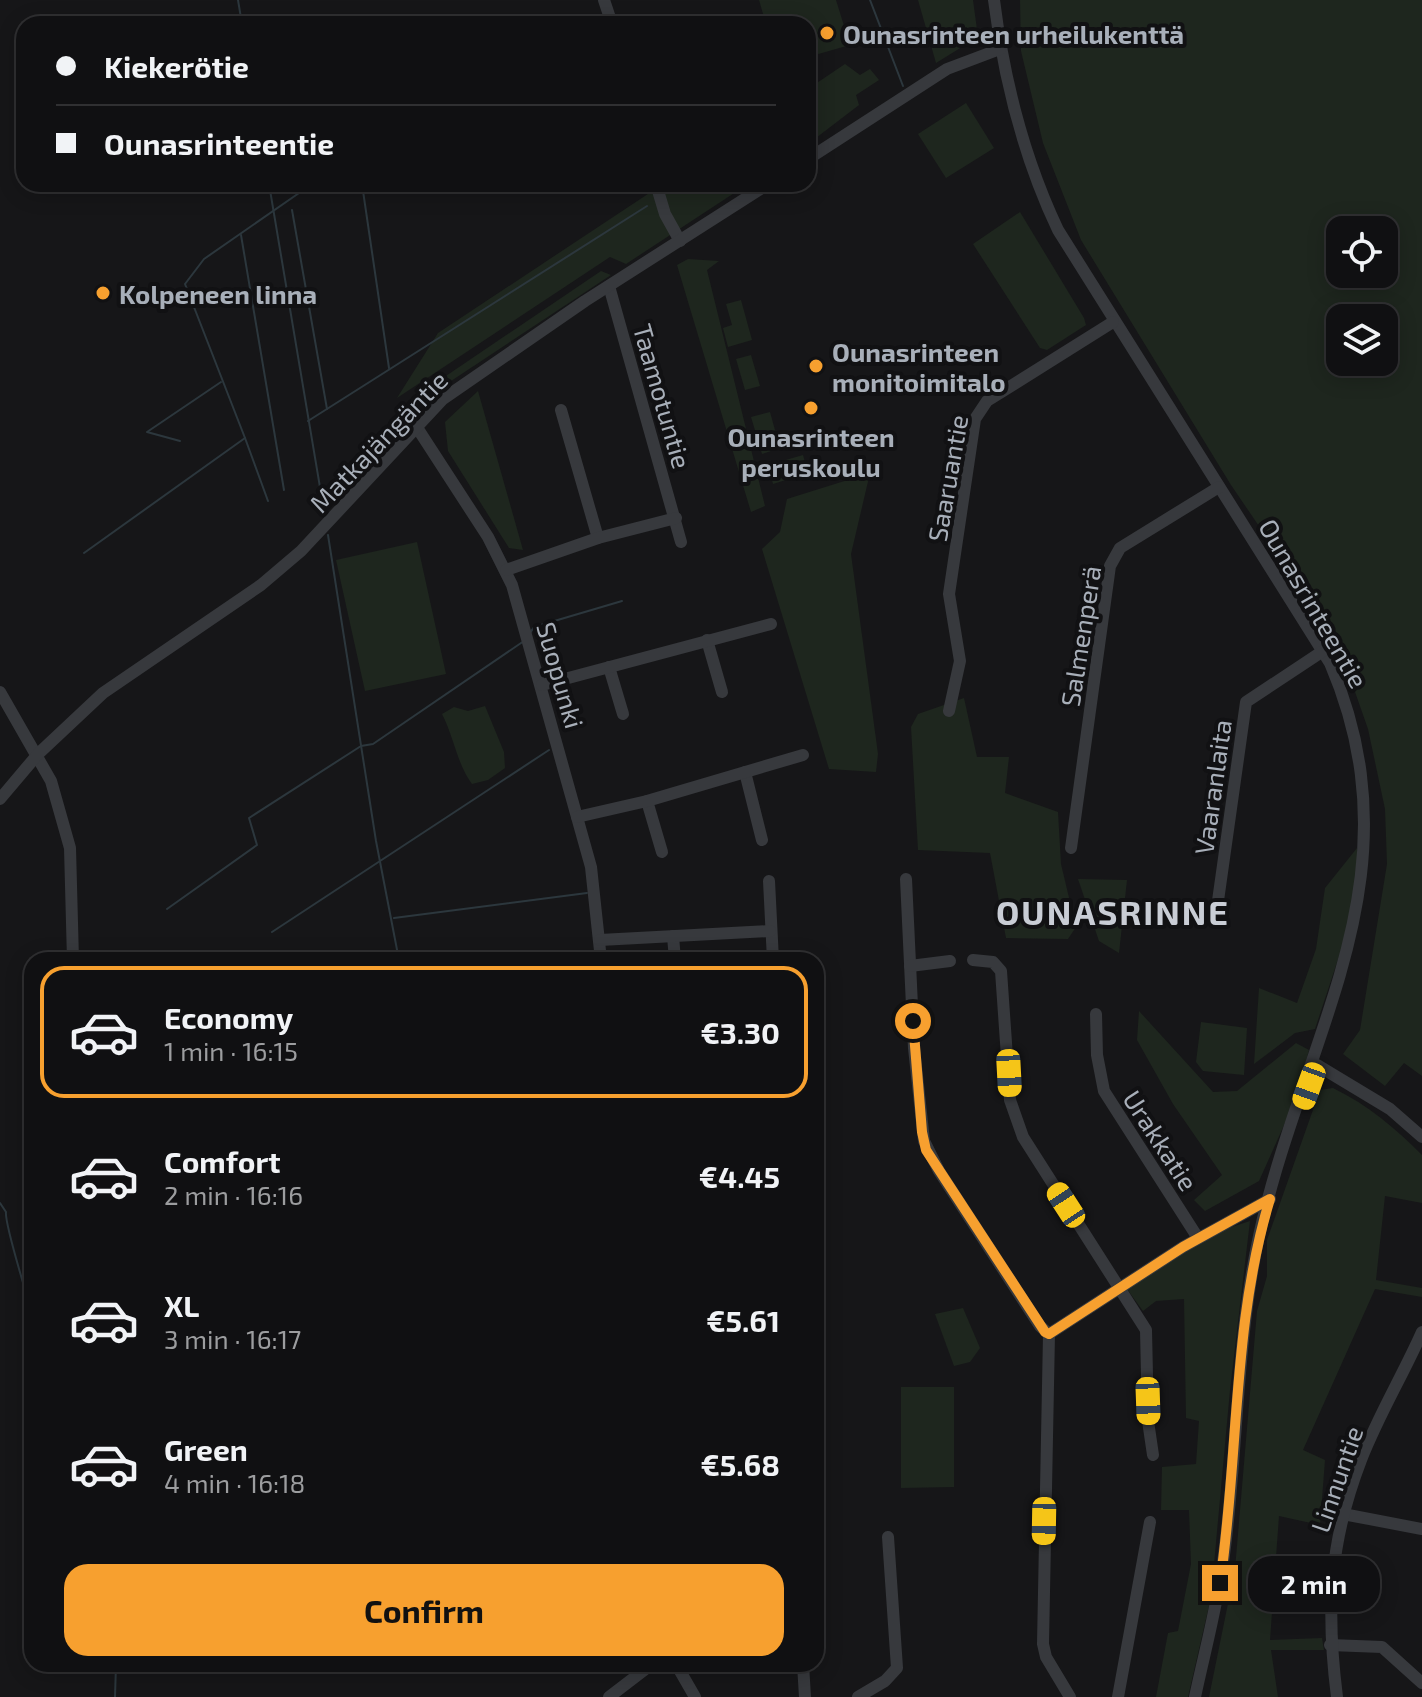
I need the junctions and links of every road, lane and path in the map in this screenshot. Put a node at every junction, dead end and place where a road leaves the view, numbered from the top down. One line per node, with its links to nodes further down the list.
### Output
1 (994, 0): 2 (street, Ounasrinteentie)
2 (1000, 49): 3 (street); 8 (street, Ounasrinteentie)
3 (816, 154)
4 (658, 192): 6 (street)
5 (756, 192): 6 (street, Matkajängäntie)
6 (680, 241): 7 (street, Matkajängäntie)
7 (609, 286): 10 (street, Matkajängäntie); 12 (street, Taamotuntie)
8 (1113, 322): 11 (street, Ounasrinteentie); 23 (street, Saaruantie)
9 (561, 410): 13 (street)
10 (416, 426): 15 (street, Suopunki); 25 (street, Matkajängäntie)
11 (1219, 487): 18 (street, Ounasrinteentie); 32 (street, Salmenperä)
12 (676, 518): 13 (street); 14 (street, Taamotuntie)
13 (598, 538): 15 (street)
14 (681, 542)
15 (506, 570): 20 (street, Suopunki)
16 (771, 624): 17 (street)
17 (707, 640): 19 (street); 22 (street)
18 (1323, 651): 36 (street, Vaaranlaita); 48 (street, Ounasrinteentie)
19 (609, 667): 20 (street); 24 (street)
20 (542, 685): 30 (street, Suopunki)
21 (0, 692): 25 (street)
22 (722, 692)
23 (949, 711)
24 (623, 714)
25 (38, 754): 28 (street, Matkajängäntie); 40 (street)
26 (803, 755): 27 (street)
27 (745, 772): 29 (street); 31 (street)
28 (0, 799)
29 (647, 801): 30 (street); 33 (street)
30 (577, 817): 39 (street, Suopunki)
31 (762, 840)
32 (1071, 848)
33 (662, 852)
34 (906, 879): 46 (street)
35 (769, 881): 37 (street)
36 (1215, 922)
37 (770, 931): 38 (street); 43 (street)
38 (673, 936): 39 (street); 42 (street)
39 (600, 940): 41 (street, Suopunki)
40 (73, 952)
41 (601, 952)
42 (674, 952)
43 (772, 952)
44 (973, 960): 52 (street)
45 (950, 961): 46 (street)
46 (910, 966): 54 (street)
47 (1096, 1014): 51 (street, Urakkatie)
48 (1317, 1065): 49 (street); 50 (street, Ounasrinteentie)
49 (1422, 1137)
50 (1270, 1199): 51 (street); 72 (street, Ounasrinteentie)
51 (1198, 1238): 52 (street)
52 (1120, 1288): 54 (street); 56 (street)
53 (1422, 1332): 55 (street, Linnuntie)
54 (1049, 1334): 70 (street)
55 (1416, 1361): 57 (street, Linnuntie)
56 (1153, 1455)
57 (1343, 1514): 59 (street); 61 (street, Linnuntie)
58 (1150, 1522): 71 (street)
59 (1422, 1529)
60 (888, 1537): 69 (street)
61 (1330, 1645): 65 (street); 73 (street, Linnuntie)
62 (642, 1672): 66 (street)
63 (681, 1672): 67 (street)
64 (803, 1672): 68 (street)
65 (1422, 1683)
66 (609, 1697)
67 (695, 1697)
68 (805, 1697)
69 (858, 1697)
70 (1070, 1697)
71 (1118, 1697)
72 (1195, 1697)
73 (1337, 1697)

